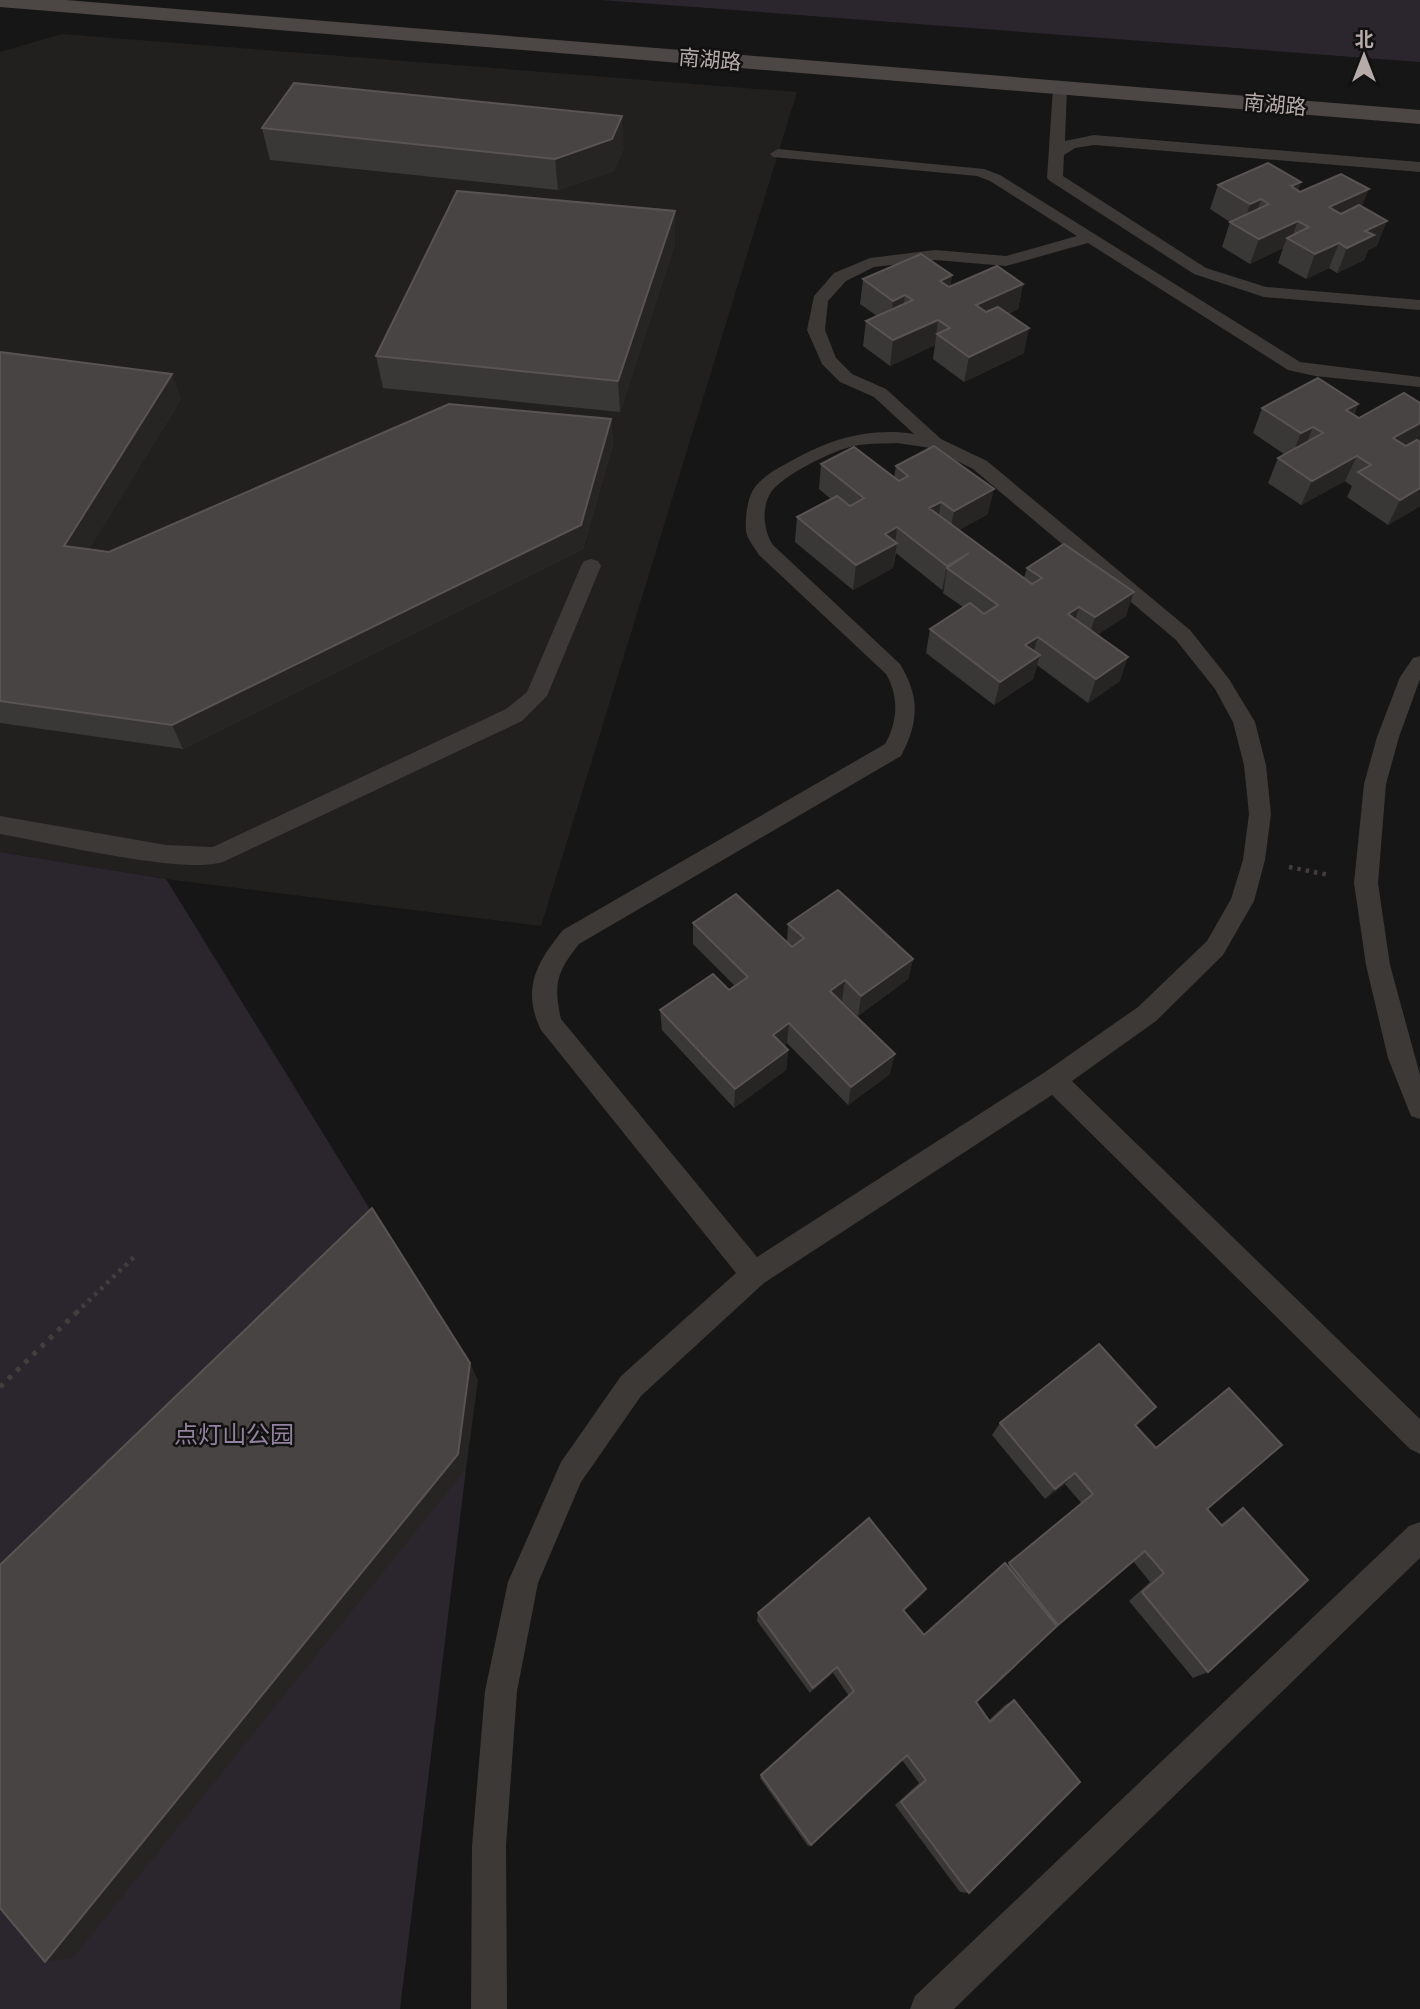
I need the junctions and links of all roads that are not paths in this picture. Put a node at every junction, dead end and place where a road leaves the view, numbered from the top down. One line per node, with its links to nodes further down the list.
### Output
1 (0, 1): 4 (main road, 南湖路)
2 (780, 43): 3 (main road)
3 (808, 46)
4 (1060, 88): 5 (main road, 南湖路); 6 (lane)
5 (1420, 117)
6 (1057, 153): 8 (lane); 9 (lane)
7 (778, 154): 10 (lane)
8 (1420, 167)
9 (1055, 178): 10 (lane); 12 (lane)
10 (1017, 192): 11 (lane)
11 (1089, 239): 13 (lane); 14 (lane)
12 (1420, 305)
13 (1420, 382)
14 (935, 443): 18 (lane); 20 (lane)
15 (592, 566): 17 (lane)
16 (1420, 663): 19 (lane)
17 (0, 825)
18 (1054, 1080): 20 (lane); 21 (lane)
19 (1420, 1108)
20 (754, 1274): 23 (lane)
21 (1420, 1439)
22 (1420, 1538): 24 (lane)
23 (489, 2009)
24 (928, 2009)

